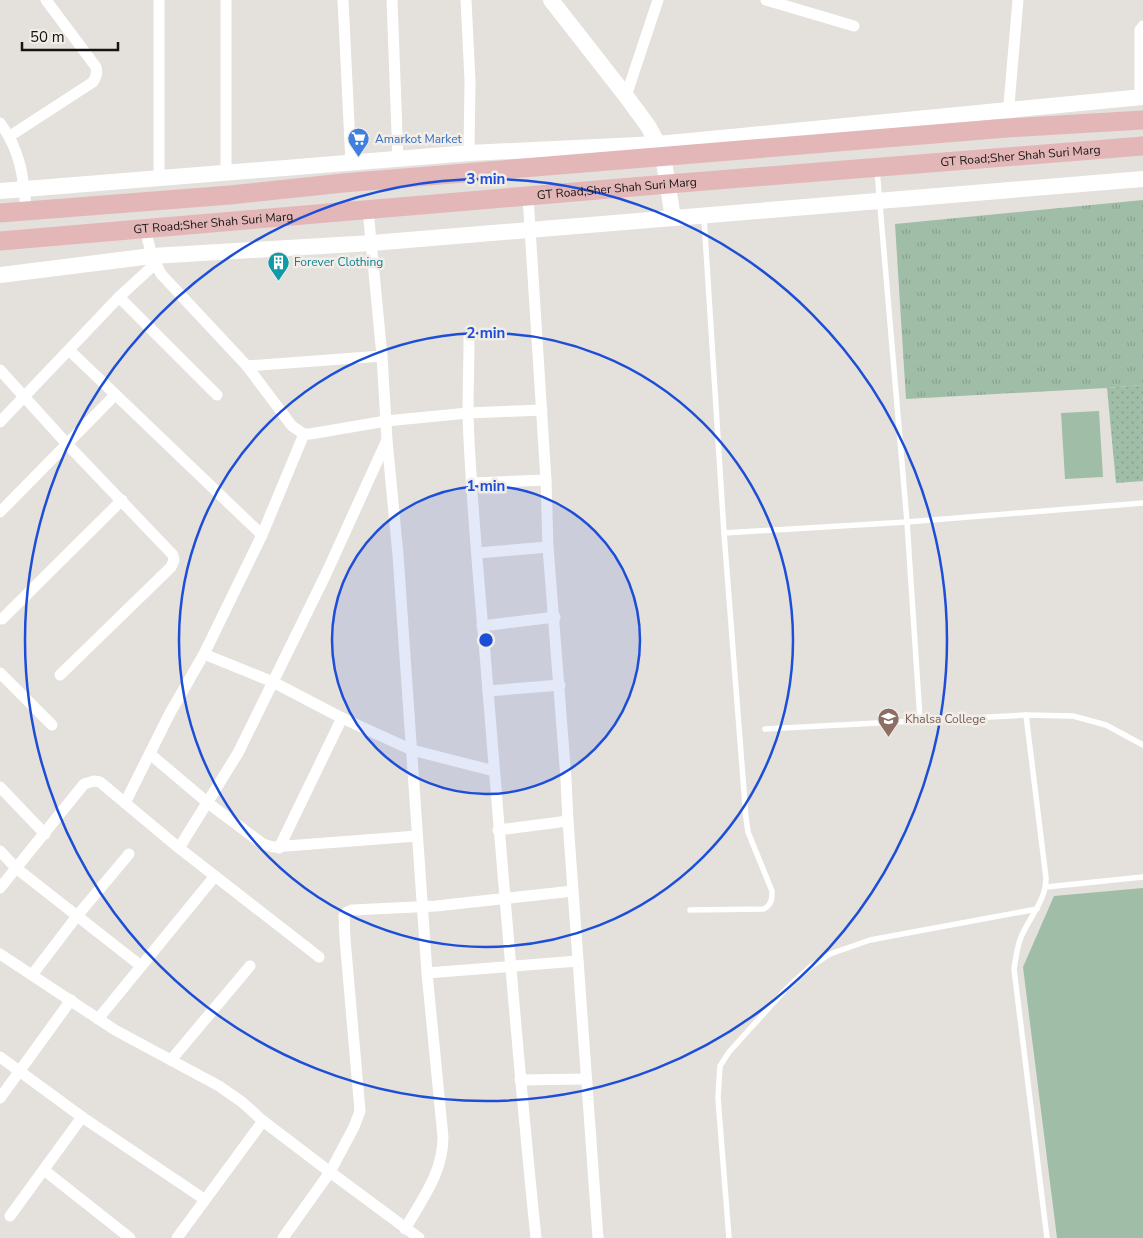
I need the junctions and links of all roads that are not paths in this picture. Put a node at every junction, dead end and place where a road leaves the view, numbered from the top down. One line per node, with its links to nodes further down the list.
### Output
1 (46, 0): 18 (street)
2 (159, 0): 26 (street)
3 (226, 0): 25 (street)
4 (343, 0): 23 (street)
5 (392, 0): 22 (street)
6 (466, 0): 21 (street)
7 (551, 0): 13 (main road)
8 (658, 0): 13 (street)
9 (766, 0): 11 (street)
10 (1018, 0): 15 (street)
11 (854, 26)
12 (1143, 26): 14 (street)
13 (626, 96): 20 (main road)
14 (1142, 97): 15 (main road)
15 (1008, 118): 16 (main road); 20 (main road)
16 (1143, 120)
17 (0, 122): 18 (street)
18 (10, 136): 29 (street)
19 (1143, 146): 24 (main road, GT Road;Sher Shah Suri Marg)
20 (660, 150): 21 (main road); 28 (main road); 33 (main road)
21 (470, 153): 22 (main road)
22 (398, 159): 23 (main road)
23 (351, 164): 25 (main road)
24 (876, 168): 28 (main road, GT Road;Sher Shah Suri Marg); 32 (lane)
25 (226, 173): 26 (main road)
26 (159, 179): 29 (main road)
27 (1143, 179): 32 (main road)
28 (668, 184): 31 (main road, GT Road;Sher Shah Suri Marg); 37 (main road)
29 (25, 189): 30 (main road); 33 (street)
30 (0, 191)
31 (528, 197): 34 (main road, GT Road;Sher Shah Suri Marg); 39 (street)
32 (879, 202): 36 (main road); 65 (lane)
33 (26, 210): 35 (main road)
34 (368, 210): 38 (main road, GT Road;Sher Shah Suri Marg); 41 (street)
35 (0, 212)
36 (704, 216): 37 (main road); 66 (lane)
37 (673, 218): 39 (main road)
38 (145, 229): 40 (main road, GT Road;Sher Shah Suri Marg); 42 (street)
39 (531, 230): 41 (main road); 53 (street)
40 (0, 241)
41 (372, 243): 42 (main road); 47 (street)
42 (153, 260): 43 (main road); 44 (street); 48 (street)
43 (0, 275)
44 (119, 297): 46 (street); 51 (street)
45 (469, 338): 54 (street)
46 (68, 350): 50 (street); 52 (street)
47 (382, 356): 48 (street); 55 (street)
48 (248, 366): 57 (street)
49 (0, 370): 52 (street)
50 (115, 395): 59 (street); 67 (street)
51 (217, 395)
52 (24, 397): 56 (street); 59 (street)
53 (542, 410): 54 (street); 60 (street)
54 (468, 413): 55 (street); 61 (street)
55 (386, 421): 57 (street); 58 (street)
56 (0, 422)
57 (304, 434): 67 (street)
58 (387, 440): 76 (street); 85 (street)
59 (67, 444): 62 (street); 64 (street)
60 (546, 480): 61 (street); 68 (street)
61 (472, 483): 69 (street)
62 (122, 500): 71 (street); 75 (street)
63 (1143, 503): 65 (lane)
64 (0, 512)
65 (907, 522): 66 (lane); 81 (lane)
66 (724, 533): 108 (lane)
67 (262, 535): 73 (street)
68 (548, 547): 69 (street); 70 (street)
69 (477, 553): 72 (street)
70 (555, 618): 72 (street); 77 (street)
71 (2, 619)
72 (482, 626): 78 (street)
73 (204, 654): 76 (street); 86 (street)
74 (0, 673): 82 (street)
75 (60, 675)
76 (272, 682): 80 (street); 90 (street)
77 (560, 684): 78 (street); 91 (street)
78 (488, 691): 87 (street)
79 (1026, 715): 81 (lane); 84 (lane); 102 (lane)
80 (342, 718): 85 (street); 96 (street)
81 (920, 719): 83 (lane)
82 (52, 725)
83 (765, 729)
84 (1143, 745)
85 (412, 750): 87 (street); 94 (street)
86 (150, 754): 89 (street); 90 (street)
87 (494, 771): 92 (street)
88 (0, 787): 93 (street)
89 (125, 803): 93 (street); 95 (street)
90 (208, 803): 95 (street); 96 (street)
91 (568, 821): 92 (street); 104 (street)
92 (498, 830): 105 (street)
93 (45, 834): 99 (street)
94 (417, 836): 96 (street); 106 (street)
95 (179, 848): 100 (street)
96 (279, 848)
97 (0, 851): 99 (street)
98 (129, 854): 109 (street)
99 (16, 868): 103 (street); 109 (street)
100 (215, 876): 111 (street); 113 (street)
101 (1143, 877): 102 (lane)
102 (1046, 887): 107 (lane)
103 (0, 888)
104 (572, 891): 105 (street); 112 (street)
105 (506, 898): 106 (street); 115 (street)
106 (422, 907): 116 (street); 129 (street)
107 (1036, 909): 139 (lane); 140 (lane)
108 (690, 910)
109 (77, 916): 113 (street); 117 (street)
110 (0, 954): 117 (street)
111 (319, 957)
112 (578, 961): 115 (street); 123 (street)
113 (141, 966): 119 (street)
114 (250, 966): 121 (street)
115 (512, 966): 116 (street); 124 (street)
116 (427, 973): 132 (street)
117 (32, 975): 118 (street)
118 (71, 1000): 119 (street); 122 (street)
119 (98, 1019): 121 (street)
120 (0, 1057): 122 (street)
121 (171, 1060): 127 (street)
122 (20, 1071): 125 (street); 126 (street)
123 (586, 1079): 124 (street); 138 (street)
124 (520, 1080): 137 (street)
125 (0, 1098)
126 (82, 1117): 128 (street); 130 (street)
127 (263, 1120): 129 (street); 130 (street)
128 (44, 1170): 131 (street); 133 (street)
129 (330, 1172): 132 (street); 135 (street)
130 (204, 1199): 134 (street)
131 (10, 1216)
132 (405, 1229): 136 (street)
133 (130, 1238)
134 (177, 1238)
135 (283, 1238)
136 (419, 1238)
137 (536, 1238)
138 (598, 1238)
139 (729, 1238)
140 (1047, 1238)

